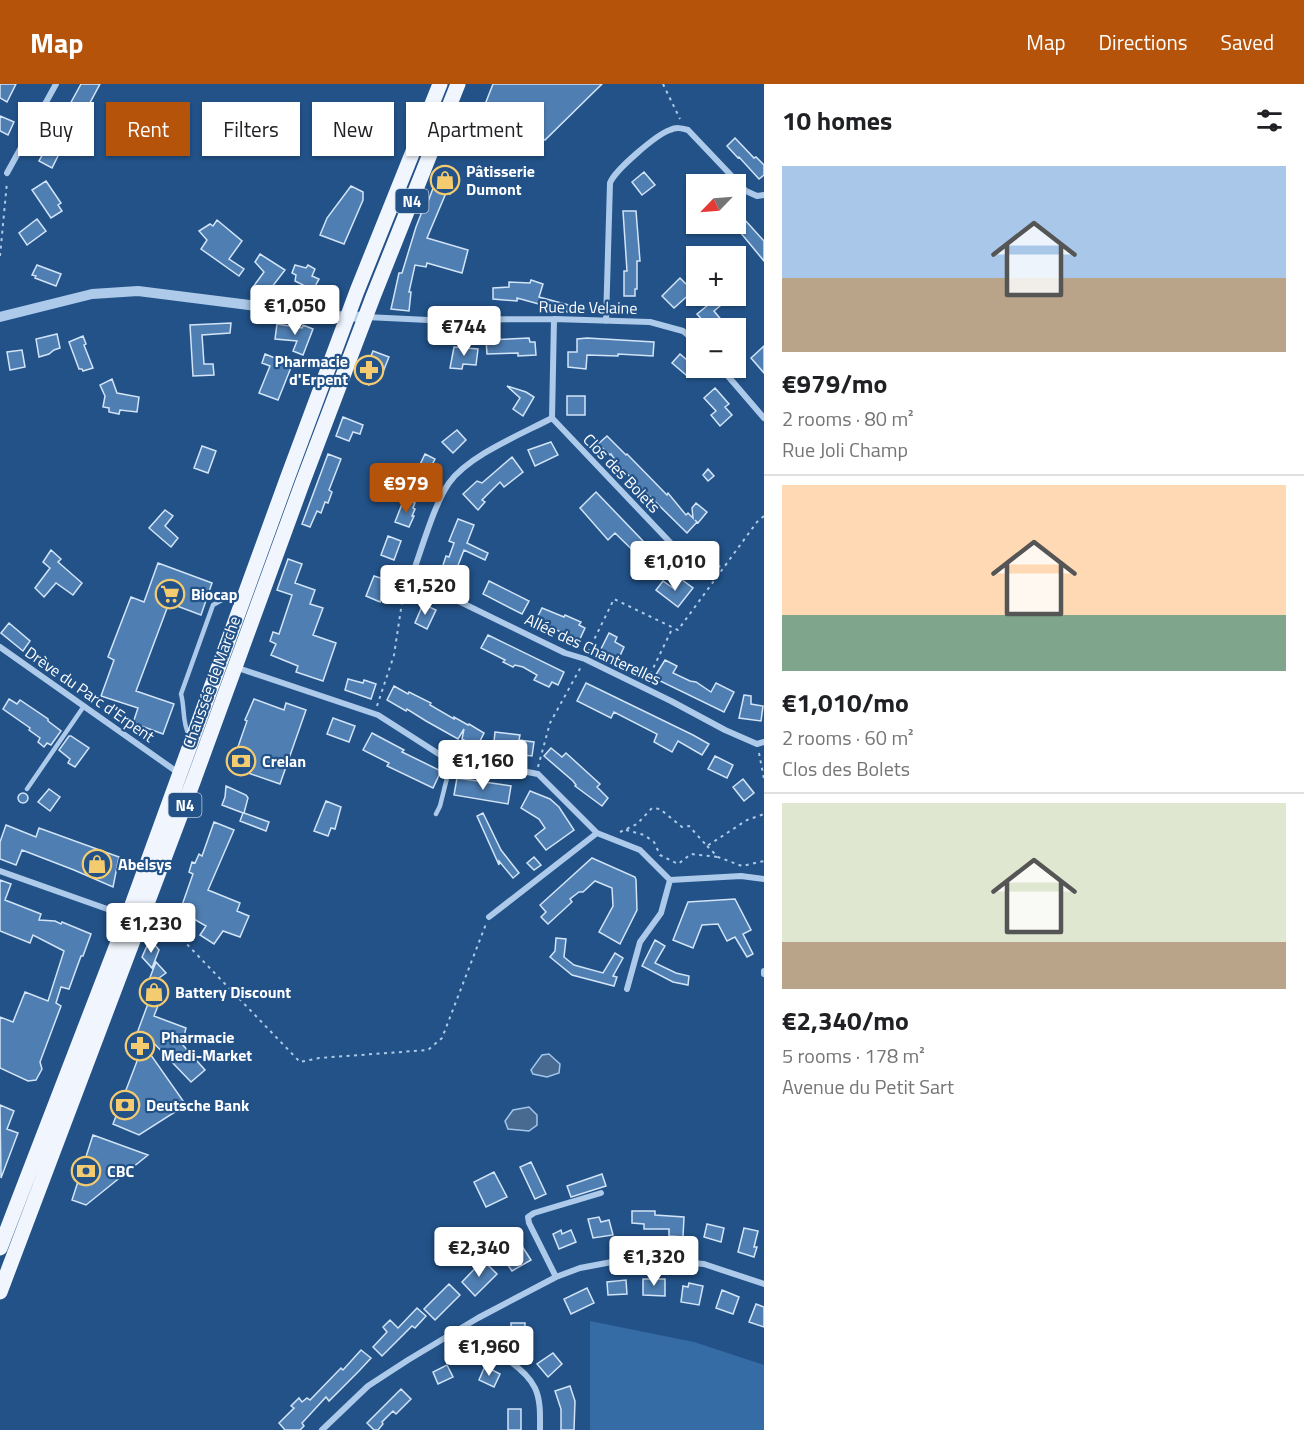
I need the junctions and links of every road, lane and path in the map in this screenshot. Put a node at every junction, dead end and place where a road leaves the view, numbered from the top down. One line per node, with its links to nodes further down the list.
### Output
1 (57, 84): 6 (street)
2 (440, 84): 10 (main road, Chaussée de Marche / N4)
3 (458, 84): 11 (main road, Chaussée de Marche / N4)
4 (663, 84): 5 (path)
5 (688, 130): 7 (street); 13 (street)
6 (7, 173): 8 (path)
7 (764, 195)
8 (0, 256)
9 (0, 317): 10 (street)
10 (348, 317): 11 (street); 22 (main road, Chaussée de Marche / N4)
11 (366, 317): 12 (street, Rue de Velaine); 27 (main road, Chaussée de Marche / N4)
12 (554, 319): 13 (street, Rue de Velaine); 16 (street)
13 (606, 321): 14 (street, Rue de Velaine)
14 (686, 334)
15 (729, 378): 17 (street)
16 (552, 418): 19 (street, Clos des Bolets); 21 (street)
17 (764, 418)
18 (764, 516): 20 (path)
19 (703, 565): 20 (path)
20 (725, 567): 23 (path)
21 (411, 578): 25 (street, Allée des Chanterelles); 30 (path)
22 (244, 597): 26 (main road, Chaussée de Marche / N4); 31 (lane)
23 (673, 627): 25 (path); 28 (path)
24 (0, 647): 29 (street, Drève du Parc d'Erpent)
25 (585, 659): 28 (street, Allée des Chanterelles); 35 (path)
26 (221, 662): 27 (street); 31 (main road, Chaussée de Marche / N4)
27 (236, 667): 30 (street); 37 (main road, Chaussée de Marche / N4)
28 (644, 687): 32 (street, Allée des Chanterelles)
29 (84, 706): 34 (street, Drève du Parc d'Erpent); 38 (lane)
30 (374, 714): 33 (street)
31 (192, 739): 34 (main road, Chaussée de Marche / N4)
32 (761, 743): 36 (path)
33 (452, 758): 35 (street); 39 (lane)
34 (180, 774): 37 (street, Drève du Parc d'Erpent); 52 (main road, Chaussée de Marche / N4)
35 (538, 774): 42 (street)
36 (764, 779)
37 (194, 782): 50 (main road, Chaussée de Marche / N4)
38 (27, 789)
39 (436, 814)
40 (764, 814): 44 (path)
41 (625, 830): 43 (path); 44 (path); 45 (path)
42 (597, 832): 43 (street); 51 (street)
43 (605, 836): 49 (street)
44 (707, 846): 45 (path)
45 (718, 857): 46 (path)
46 (764, 861)
47 (0, 871): 52 (street)
48 (764, 879): 49 (street)
49 (670, 880): 53 (street)
50 (148, 903): 51 (path); 52 (main road, Chaussée de Marche / N4)
51 (489, 917)
52 (134, 919): 55 (main road, Chaussée de Marche / N4); 58 (main road, Chaussée de Marche / N4)
53 (627, 989)
54 (601, 1194): 56 (street)
55 (0, 1248)
56 (556, 1277): 57 (street); 59 (street)
57 (764, 1284)
58 (0, 1292)
59 (456, 1330): 60 (street); 61 (street)
60 (322, 1430)
61 (540, 1430)

